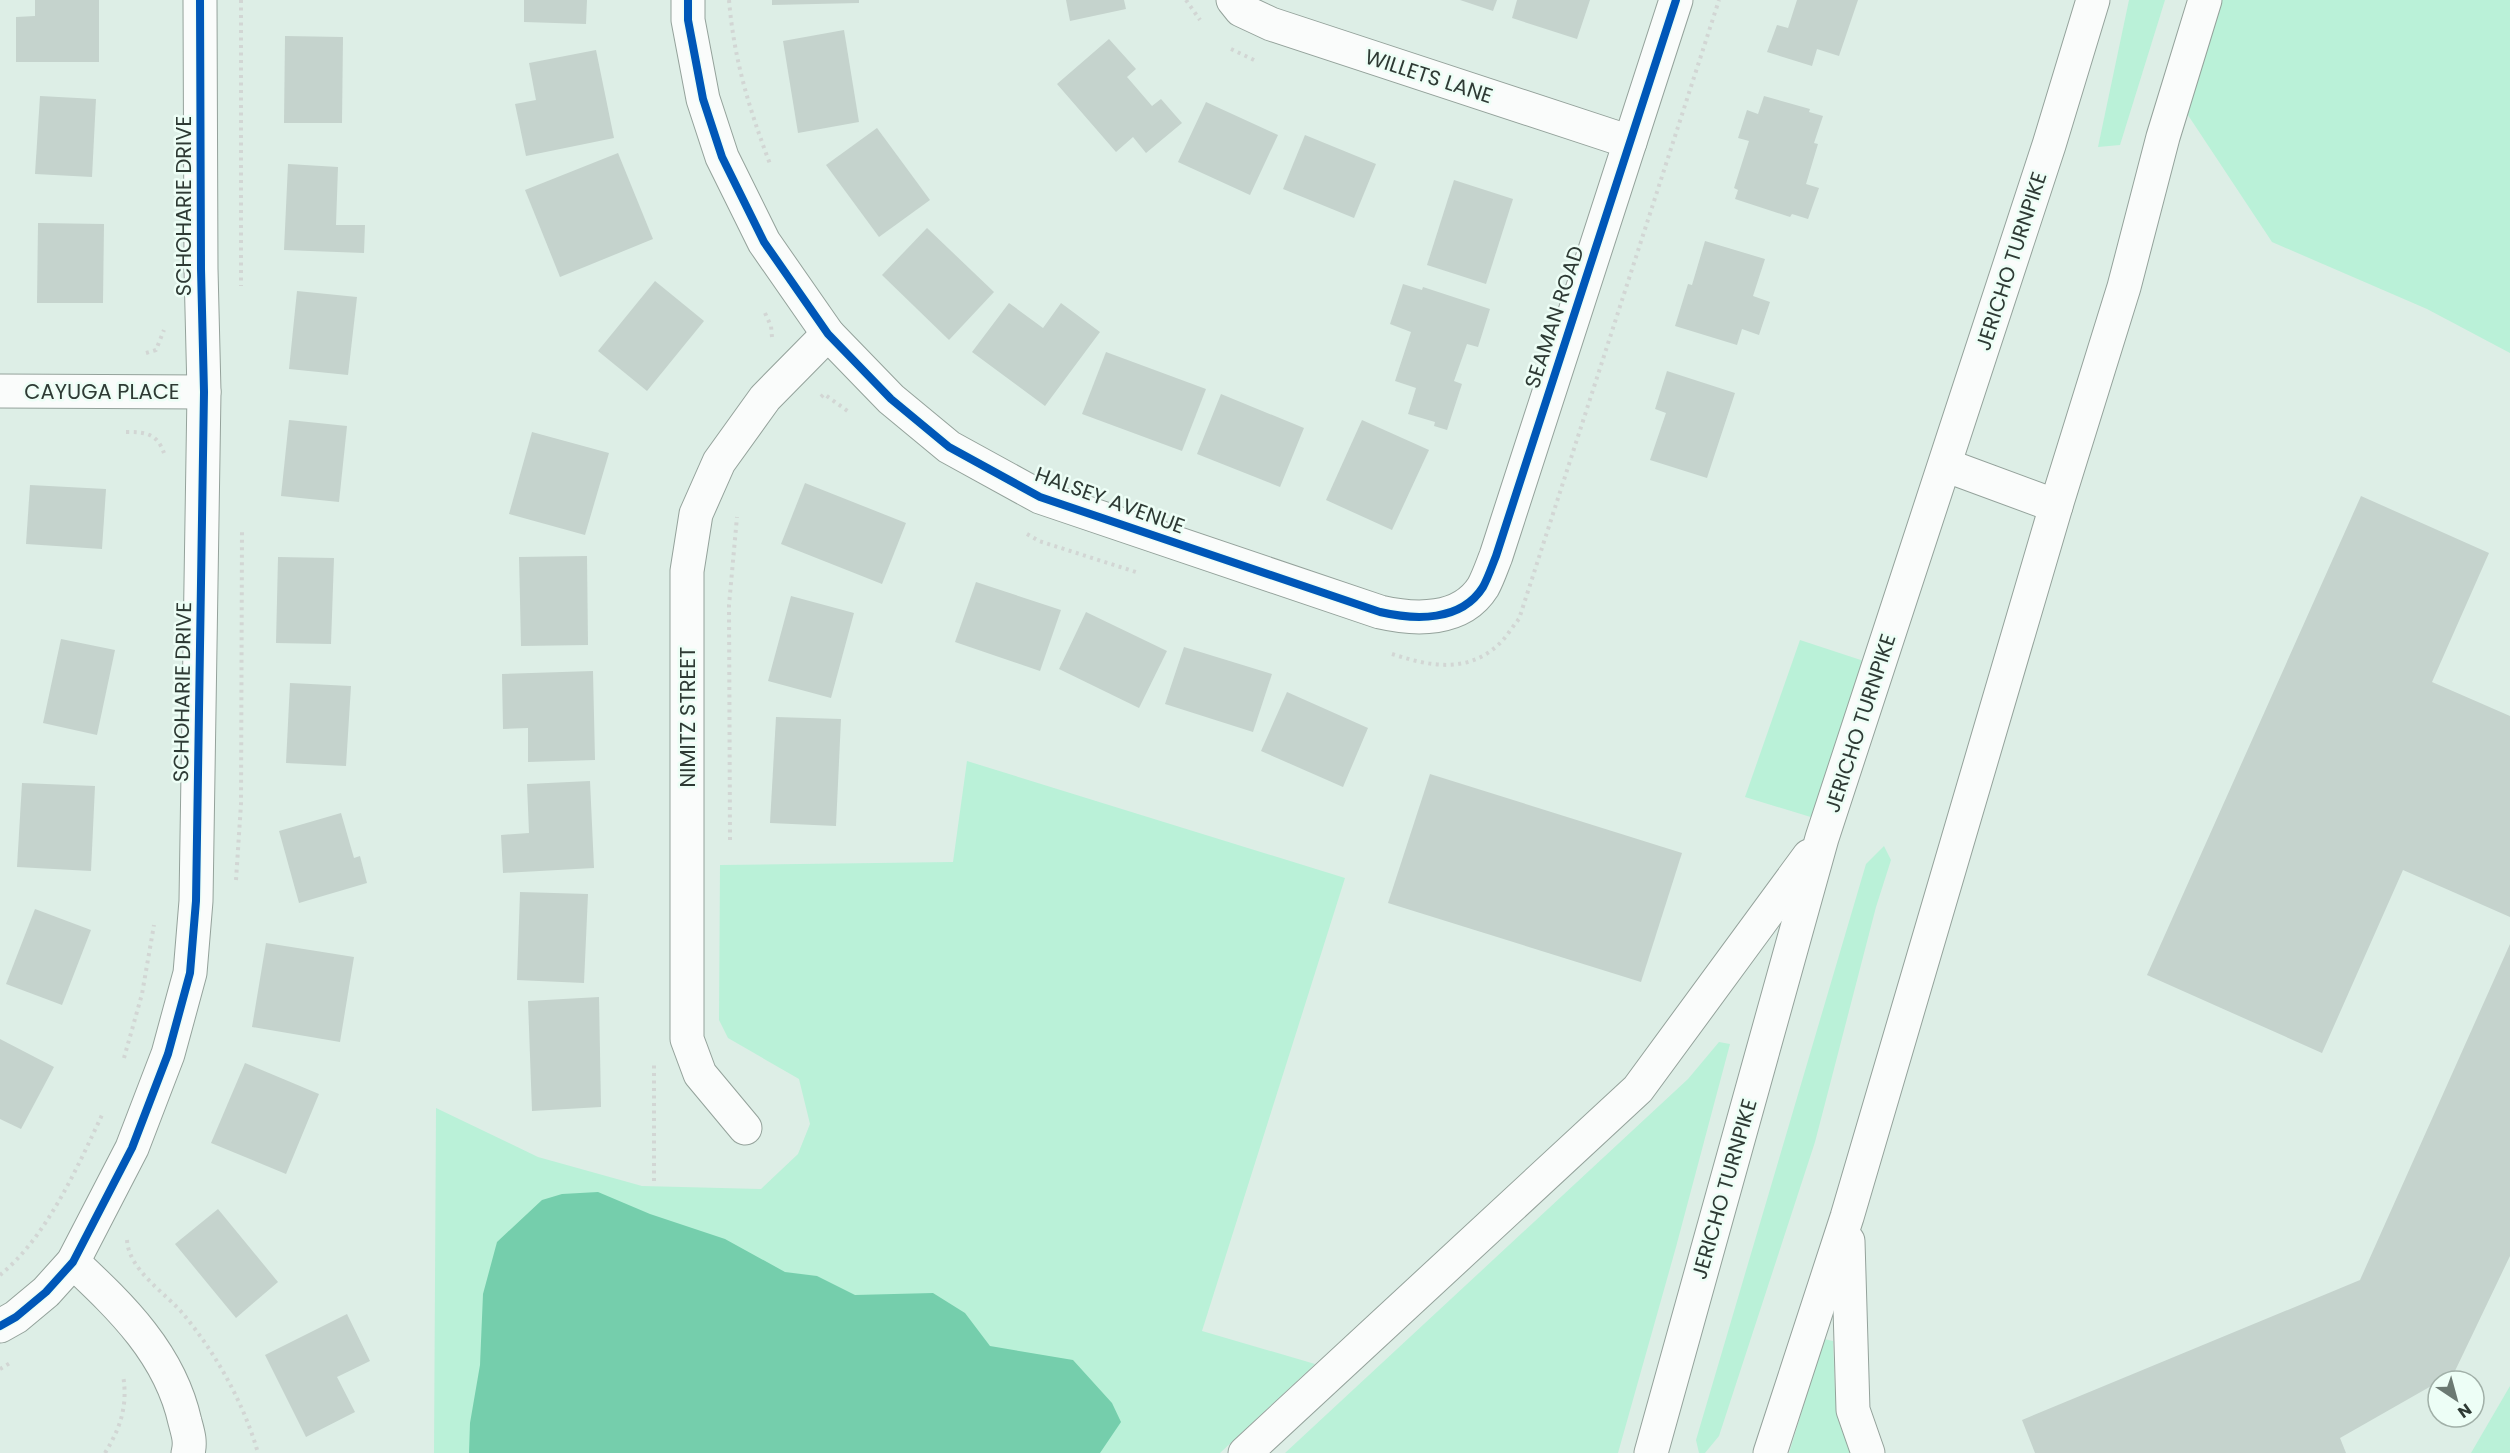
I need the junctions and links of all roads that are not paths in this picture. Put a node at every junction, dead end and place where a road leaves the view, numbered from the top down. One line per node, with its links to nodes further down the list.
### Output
1 (200, 0): 10 (street, SCHOHARIE DRIVE)
2 (688, 0): 8 (street, HALSEY AVENUE)
3 (1233, 0): 7 (street, WILLETS LANE)
4 (1676, 0): 7 (street, SEAMAN ROAD)
5 (2093, 0): 11 (street, JERICHO TURNPIKE)
6 (2205, 0): 12 (street)
7 (1630, 142): 13 (street, SEAMAN ROAD)
8 (828, 334): 13 (street, HALSEY AVENUE); 15 (street, NIMITZ STREET)
9 (0, 391): 10 (street, CAYUGA PLACE)
10 (204, 392): 17 (street, SCHOHARIE DRIVE)
11 (1945, 465): 12 (street); 14 (street, JERICHO TURNPIKE)
12 (2056, 506): 16 (street)
13 (1431, 616)
14 (1822, 838): 20 (street); 21 (street, JERICHO TURNPIKE)
15 (745, 1128)
16 (1847, 1217): 22 (street); 23 (street)
17 (73, 1262): 18 (street, SCHOHARIE DRIVE); 19 (street)
18 (0, 1326)
19 (188, 1453)
20 (1245, 1453)
21 (1651, 1453)
22 (1770, 1453)
23 (1868, 1453)

